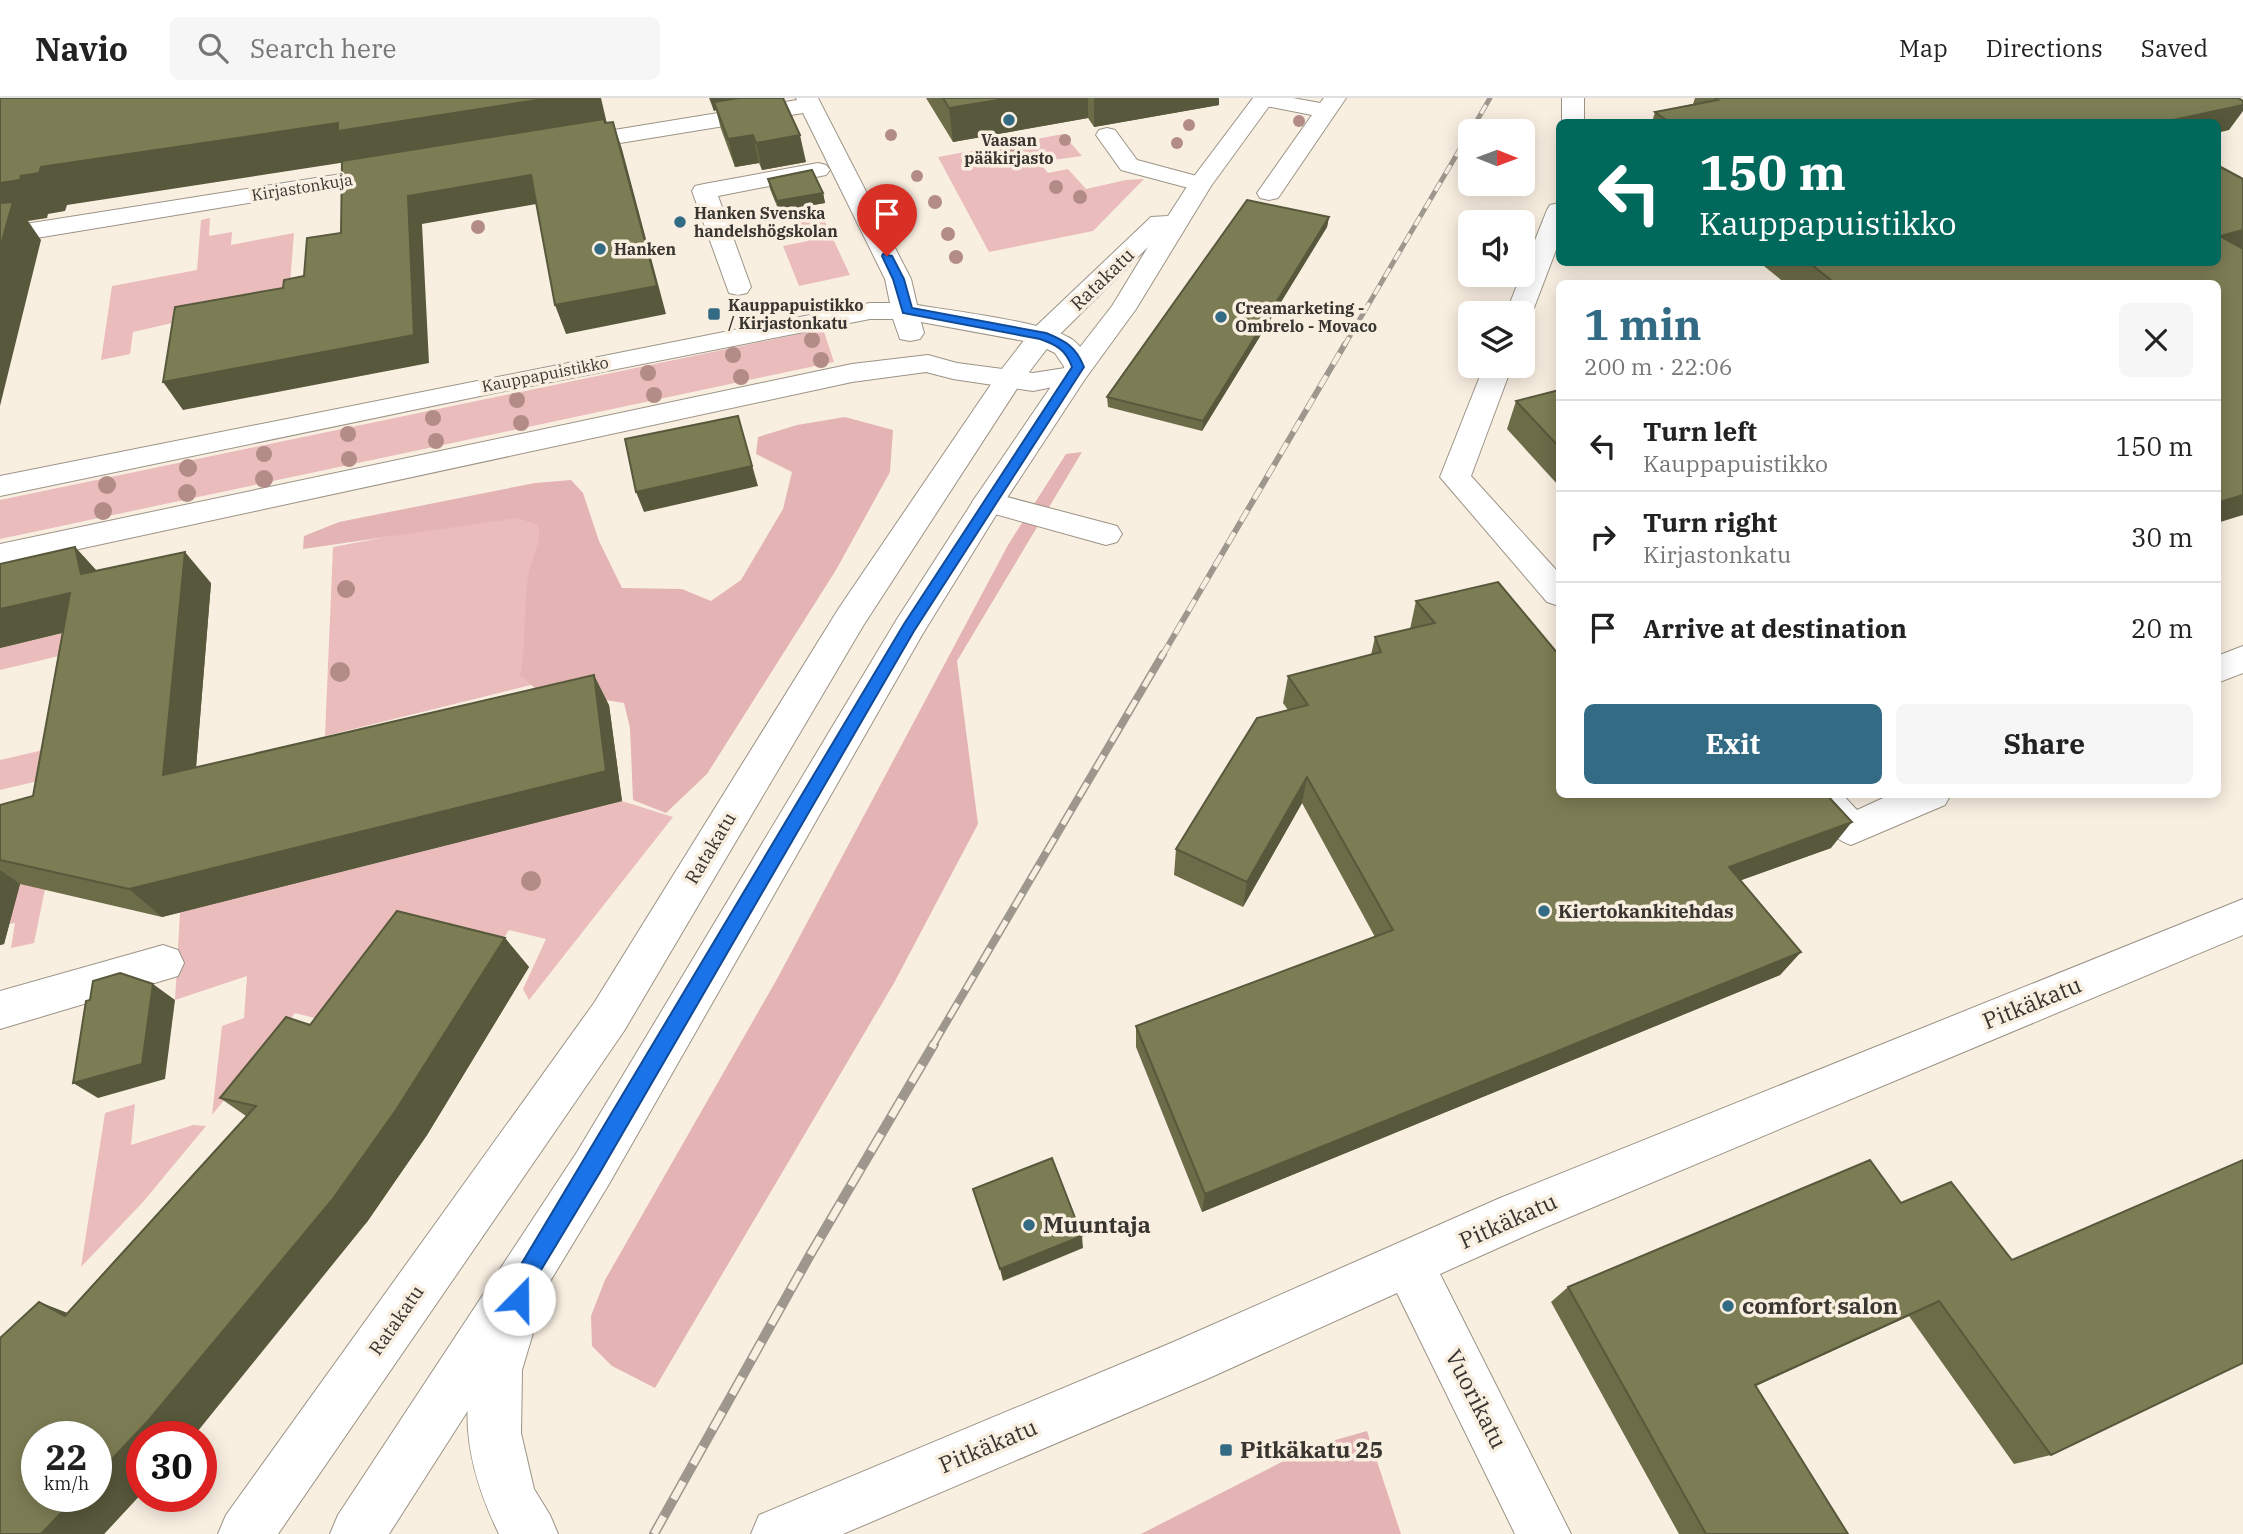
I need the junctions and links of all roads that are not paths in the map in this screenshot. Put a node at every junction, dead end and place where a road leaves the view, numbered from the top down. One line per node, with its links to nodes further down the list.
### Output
1 (1264, 98): 4 (street); 10 (street, Ratakatu)
2 (1573, 98): 5 (street)
3 (809, 102): 7 (street); 8 (street)
4 (1331, 104): 11 (street)
5 (1573, 119)
6 (1107, 135): 10 (street)
7 (548, 148)
8 (841, 166): 14 (street); 16 (street)
9 (412, 169): 13 (street, Kirjastonkuja)
10 (1200, 184): 17 (street, Ratakatu); 19 (street, Ratakatu)
11 (1269, 193)
12 (1556, 218): 15 (street)
13 (0, 236)
14 (738, 287)
15 (1524, 301)
16 (907, 311): 17 (street, Kauppapuistikko); 18 (street); 22 (street, Kauppapuistikko)
17 (1042, 336): 19 (street, Kauppapuistikko); 21 (street, Ratakatu)
18 (928, 363): 21 (street); 25 (street)
19 (1075, 371): 21 (street); 23 (street, Ratakatu)
20 (1493, 378): 26 (street)
21 (1009, 380): 36 (street, Ratakatu)
22 (0, 485)
23 (988, 502): 24 (street); 35 (street, Ratakatu)
24 (1106, 534)
25 (0, 555)
26 (1556, 591)
27 (2243, 659): 28 (street)
28 (2221, 668)
29 (1822, 798): 30 (street)
30 (1922, 798)
31 (2243, 917): 34 (street, Pitkäkatu)
32 (163, 963): 33 (street)
33 (0, 1010)
34 (1409, 1265): 39 (street, Pitkäkatu); 40 (street, Vuorikatu)
35 (526, 1276): 37 (street, Ratakatu); 38 (street)
36 (244, 1534)
37 (357, 1534)
38 (531, 1534)
39 (778, 1534)
40 (1544, 1534)

